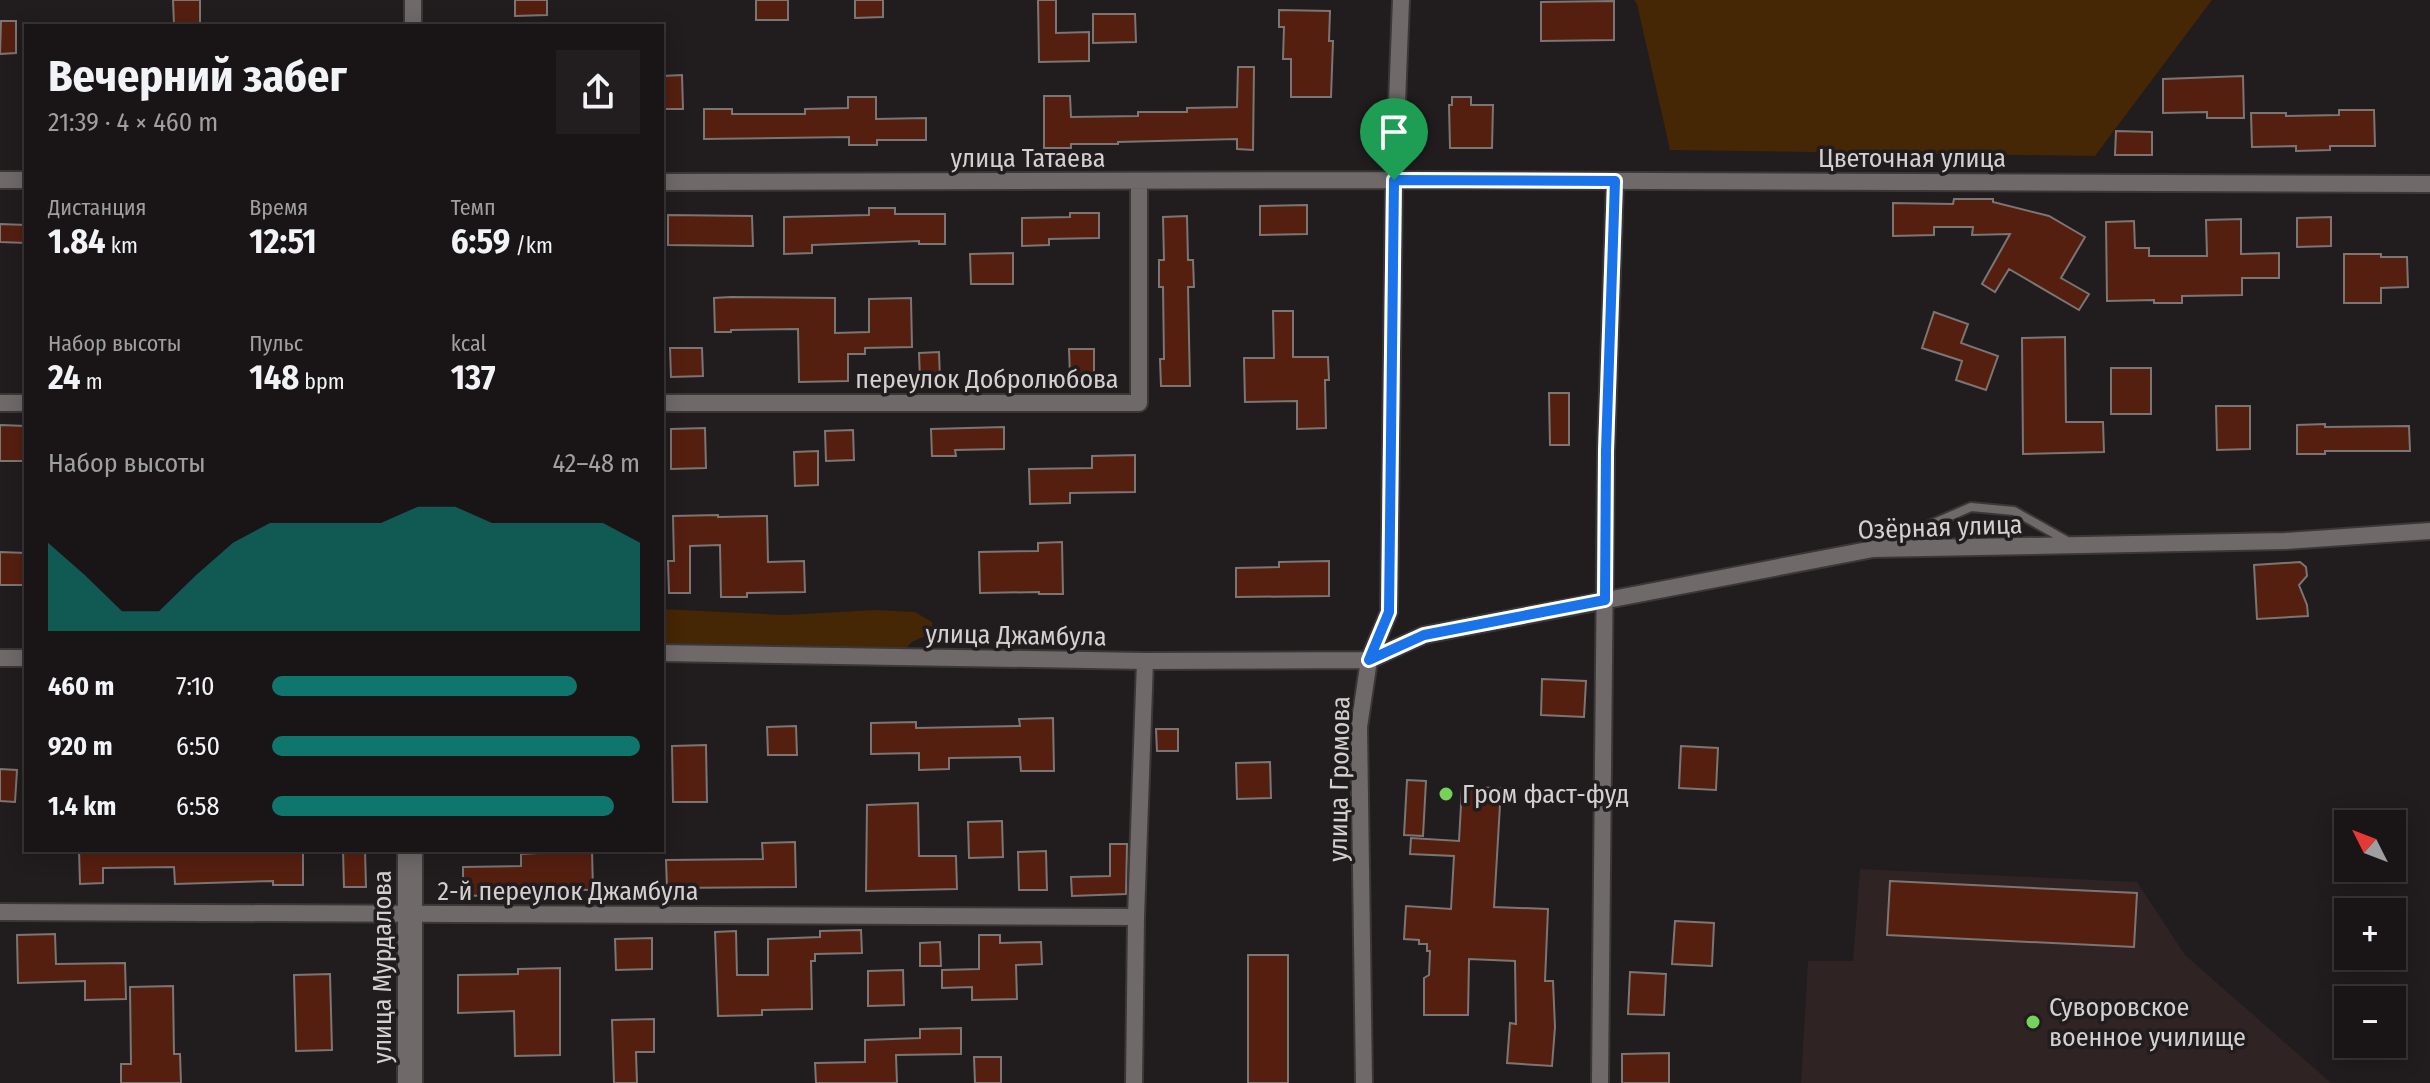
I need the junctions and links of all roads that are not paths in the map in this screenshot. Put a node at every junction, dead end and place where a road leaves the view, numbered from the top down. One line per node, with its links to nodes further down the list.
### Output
1 (413, 0): 3 (street)
2 (1401, 0): 6 (street, улица Громова)
3 (413, 24)
4 (0, 180): 5 (street)
5 (24, 180)
6 (1394, 180): 7 (street, Цветочная улица); 9 (street, улица Татаева); 21 (street, улица Громова)
7 (1615, 181): 10 (street, Цветочная улица); 17 (street)
8 (664, 182): 9 (street, улица Татаева)
9 (1139, 182): 13 (street, переулок Добролюбова)
10 (2430, 184)
11 (0, 403): 12 (street)
12 (24, 403)
13 (664, 403)
14 (2430, 531): 15 (street, Озёрная улица)
15 (2077, 546): 16 (street, Озёрная улица); 16 (lane)
16 (1873, 549): 17 (street, Озёрная улица)
17 (1605, 600): 21 (street, Озёрная улица); 30 (street)
18 (664, 653): 22 (street, улица Джамбула)
19 (0, 658): 20 (street)
20 (24, 658)
21 (1369, 660): 22 (street, улица Джамбула); 29 (street, улица Громова)
22 (1145, 661): 26 (street)
23 (410, 852): 25 (street, улица Мурдалова)
24 (0, 912): 25 (street, 2-й переулок Джамбула)
25 (410, 913): 26 (street, 2-й переулок Джамбула); 27 (street, улица Мурдалова)
26 (1136, 917): 28 (street)
27 (410, 1083)
28 (1134, 1083)
29 (1364, 1083)
30 (1600, 1083)

